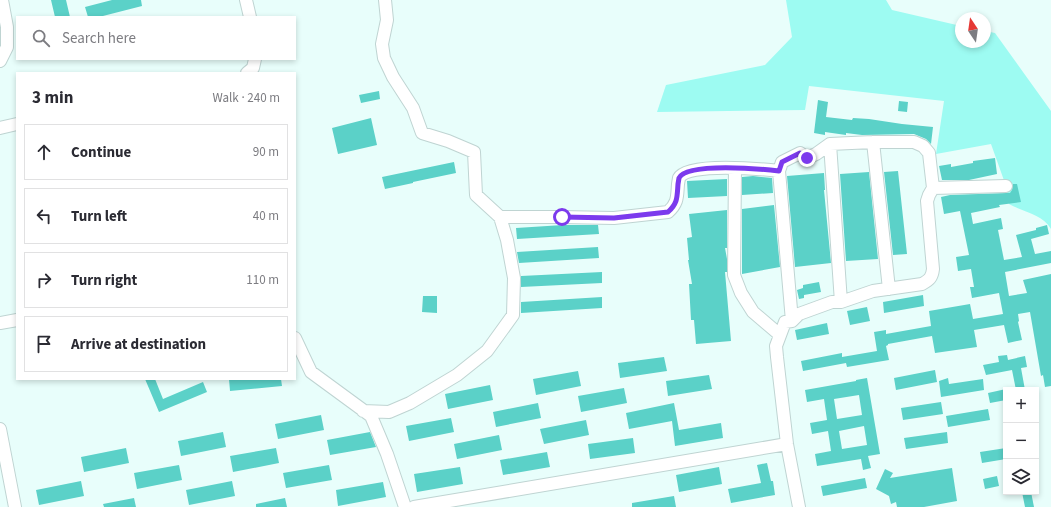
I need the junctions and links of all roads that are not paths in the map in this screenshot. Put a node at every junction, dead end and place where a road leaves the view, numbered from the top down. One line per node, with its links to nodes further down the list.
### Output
1 (2, 0): 6 (street)
2 (246, 0): 4 (street)
3 (385, 0): 16 (street)
4 (250, 16)
5 (255, 60): 7 (street)
6 (0, 61)
7 (248, 72)
8 (16, 124): 9 (street)
9 (0, 128)
10 (873, 142): 11 (street); 15 (street); 17 (street)
11 (830, 144): 13 (street); 18 (street)
12 (735, 168): 13 (street); 16 (street); 22 (street)
13 (779, 171): 20 (street)
14 (1006, 186): 15 (street)
15 (933, 188): 17 (street)
16 (500, 217): 24 (street)
17 (889, 289): 18 (street)
18 (841, 302): 20 (street)
19 (16, 320): 21 (street)
20 (792, 321): 22 (street)
21 (0, 323)
22 (780, 335): 26 (street)
23 (296, 340): 24 (street)
24 (363, 411): 28 (street)
25 (1, 437): 27 (street)
26 (787, 444): 29 (street); 30 (street)
27 (15, 507)
28 (405, 507)
29 (414, 507)
30 (799, 507)

